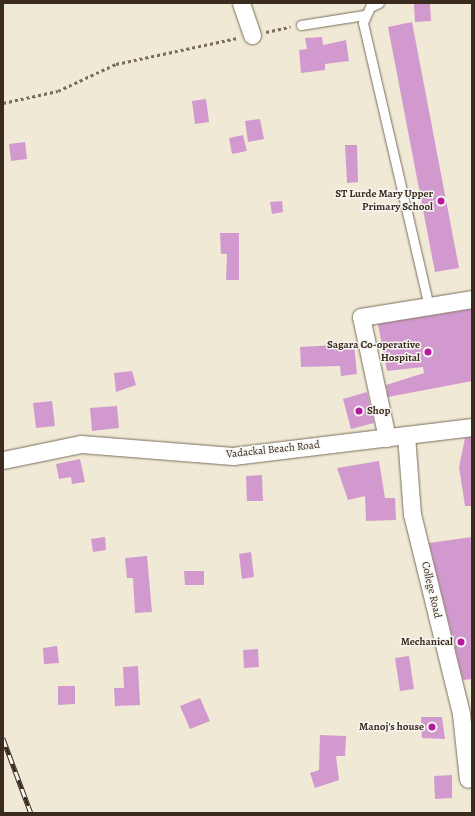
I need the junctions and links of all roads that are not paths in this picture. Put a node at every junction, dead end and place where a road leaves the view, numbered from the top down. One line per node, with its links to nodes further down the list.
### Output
1 (241, 3): 6 (street)
2 (379, 3): 3 (lane)
3 (369, 5): 4 (lane)
4 (364, 15): 5 (lane); 8 (lane)
5 (300, 25)
6 (252, 35)
7 (472, 299): 8 (street)
8 (429, 306): 11 (street)
9 (472, 427): 10 (street, Vadackal Beach Road)
10 (406, 435): 11 (street, Vadackal Beach Road); 13 (street, College Road)
11 (387, 438): 12 (street, Vadackal Beach Road)
12 (3, 460)
13 (468, 779)

